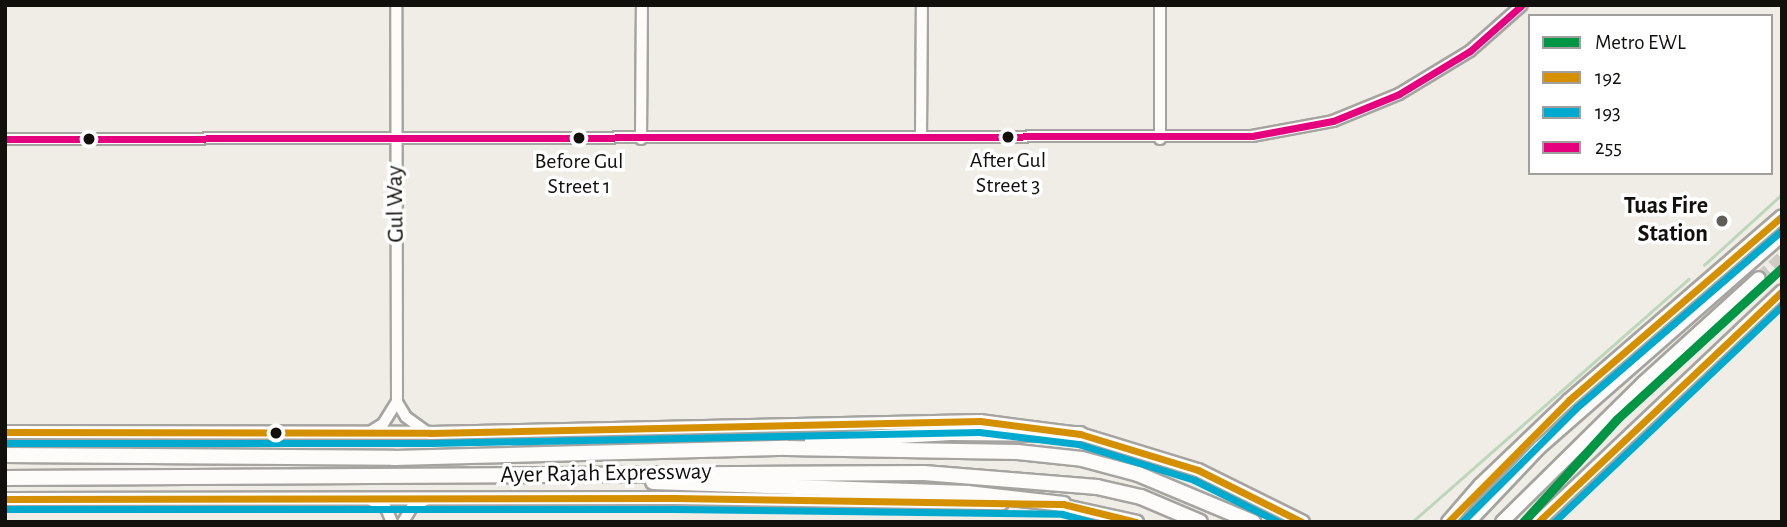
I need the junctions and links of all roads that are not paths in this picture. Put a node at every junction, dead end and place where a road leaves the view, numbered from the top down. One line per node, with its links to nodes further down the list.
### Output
1 (396, 5): 7 (street, Gul Way)
2 (642, 5): 9 (street)
3 (922, 5): 6 (street)
4 (1160, 5): 10 (street)
5 (1521, 5): 10 (street)
6 (921, 137): 9 (street); 10 (street)
7 (396, 138): 8 (street); 9 (street); 15 (street, Gul Way)
8 (5, 139)
9 (641, 139)
10 (1160, 139)
11 (1782, 216): 34 (main road)
12 (1782, 235): 35 (main road)
13 (1759, 278): 36 (main road)
14 (1782, 291): 37 (main road)
15 (397, 402): 17 (street); 18 (street)
16 (5, 432): 18 (main road)
17 (430, 433): 18 (main road); 19 (main road)
18 (366, 434)
19 (1080, 434): 20 (highway); 33 (main road)
20 (787, 448): 21 (highway, Ayer Rajah Expressway); 32 (highway, Ayer Rajah Expressway)
21 (5, 455)
22 (536, 476): 23 (highway, Ayer Rajah Expressway); 27 (highway); 31 (highway, Ayer Rajah Expressway)
23 (5, 478)
24 (365, 498): 25 (main road); 26 (main road); 28 (street)
25 (429, 498): 27 (main road); 29 (street)
26 (5, 499)
27 (1063, 504): 30 (main road)
28 (392, 522)
29 (403, 522)
30 (1137, 522)
31 (1200, 522)
32 (1253, 522)
33 (1303, 522)
34 (1448, 522)
35 (1469, 522)
36 (1502, 522)
37 (1538, 522)

